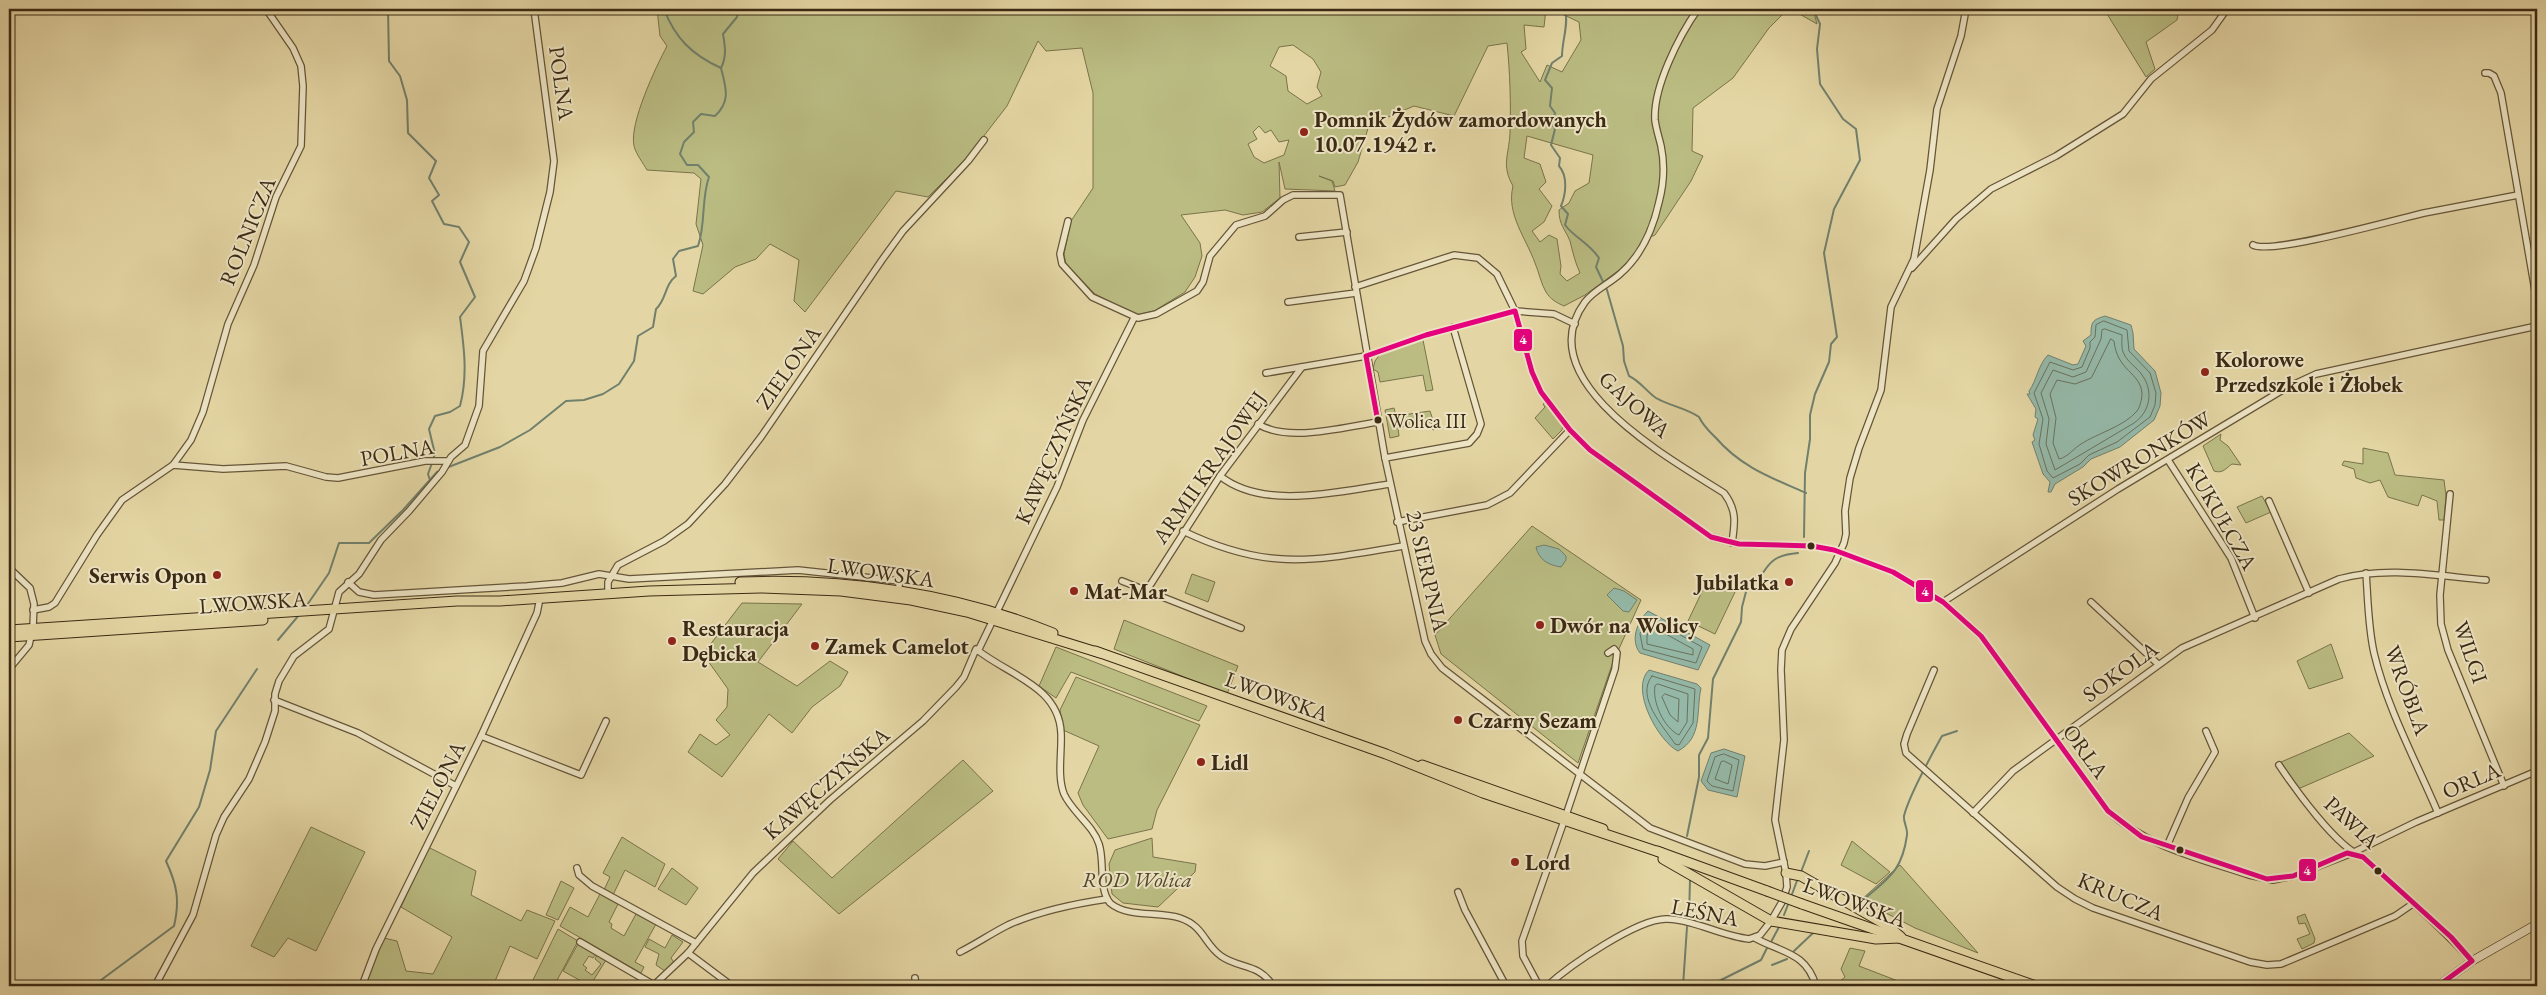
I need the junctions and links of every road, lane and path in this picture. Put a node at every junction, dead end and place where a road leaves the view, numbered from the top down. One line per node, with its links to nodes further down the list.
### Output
1 (266, 9): 30 (street, ROLNICZA)
2 (534, 9): 31 (street, POLNA)
3 (1698, 9): 19 (street, GAJOWA)
4 (1966, 9): 13 (street)
5 (2227, 9): 13 (street)
6 (2484, 73): 8 (street)
7 (984, 140): 43 (street, ZIELONA)
8 (2518, 195): 12 (street); 16 (street)
9 (1068, 221): 18 (street)
10 (1347, 232): 11 (street); 14 (street, 23 SIERPNIA); 18 (street, 23 SIERPNIA)
11 (1299, 237)
12 (2253, 245)
13 (1911, 270): 40 (street)
14 (1356, 290): 15 (street); 17 (street); 22 (street, 23 SIERPNIA)
15 (1288, 302)
16 (2537, 302)
17 (1515, 311): 19 (street); 21 (street); 27 (street)
18 (1134, 318): 58 (street, KAWĘCZYŃSKA)
19 (1575, 324): 38 (street, GAJOWA)
20 (2537, 326): 29 (street, SKOWRONKÓW)
21 (1453, 328): 22 (street); 28 (street)
22 (1366, 356): 23 (street); 25 (street, 23 SIERPNIA)
23 (1302, 367): 24 (street); 26 (street, ARMII KRAJOWEJ)
24 (1266, 373)
25 (1378, 422): 26 (street); 28 (street, 23 SIERPNIA)
26 (1258, 424): 32 (street, ARMII KRAJOWEJ)
27 (1570, 430): 36 (street); 38 (street)
28 (1385, 458): 33 (street, 23 SIERPNIA)
29 (2168, 460): 54 (street, SKOWRONKÓW); 59 (street, KUKUŁCZA)
30 (173, 465): 31 (street, POLNA); 56 (street)
31 (445, 467): 47 (street)
32 (1220, 476): 33 (street); 37 (street, ARMII KRAJOWEJ)
33 (1390, 484): 36 (street, 23 SIERPNIA)
34 (2450, 494): 44 (street, WILGI)
35 (2269, 501): 52 (street)
36 (1397, 522): 39 (street, 23 SIERPNIA)
37 (1183, 531): 39 (street); 48 (street, ARMII KRAJOWEJ)
38 (1732, 543): 40 (street)
39 (1403, 546): 76 (street, 23 SIERPNIA)
40 (1841, 552): 54 (street, ORLA); 88 (street)
41 (9, 568): 56 (street)
42 (2366, 572): 44 (street, SOKOLA); 52 (street, SOKOLA); 82 (street, WRÓBLA)
43 (611, 575): 47 (street); 50 (street); 51 (street)
44 (2442, 576): 45 (street, SOKOLA); 79 (street, WILGI)
45 (2486, 580)
46 (1122, 581): 48 (street)
47 (348, 582): 57 (street)
48 (1147, 590): 60 (street)
49 (649, 591): 50 (main road, LWOWSKA); 51 (main road, LWOWSKA); 58 (main road, LWOWSKA)
50 (898, 591): 58 (main road, LWOWSKA)
51 (608, 593): 53 (main road, LWOWSKA)
52 (2310, 593): 59 (street, SOKOLA)
53 (540, 598): 57 (main road, LWOWSKA); 72 (street, ZIELONA)
54 (1943, 602): 73 (street, ORLA)
55 (2091, 602): 66 (street)
56 (34, 610): 62 (street)
57 (334, 612): 62 (main road, LWOWSKA); 69 (street)
58 (996, 617): 64 (street, KAWĘCZYŃSKA); 83 (main road, LWOWSKA)
59 (2255, 618): 66 (street, SOKOLA)
60 (1241, 628)
61 (9, 630): 62 (main road, LWOWSKA)
62 (33, 632): 63 (main road, LWOWSKA); 67 (street)
63 (9, 637)
64 (977, 650): 92 (street); 99 (street, KAWĘCZYŃSKA)
65 (1608, 652): 76 (street)
66 (2158, 664): 73 (street, SOKOLA)
67 (9, 669)
68 (1934, 670): 81 (street, KRUCZA)
69 (274, 700): 78 (street); 104 (street)
70 (606, 721): 72 (street)
71 (2206, 731): 84 (street)
72 (481, 736): 78 (street, ZIELONA)
73 (2055, 739): 81 (street, SOKOLA); 84 (street, ORLA)
74 (2279, 765): 87 (street, PAWIA)
75 (2537, 771): 79 (street, ORLA)
76 (1580, 774): 77 (street, 23 SIERPNIA); 80 (street)
77 (1591, 783): 80 (street); 88 (street, 23 SIERPNIA)
78 (456, 786): 105 (street, ZIELONA)
79 (2504, 786): 82 (street, ORLA)
80 (1575, 788): 83 (street)
81 (1973, 813): 93 (street, KRUCZA)
82 (2438, 813): 87 (street, ORLA)
83 (1565, 818): 85 (main road, LWOWSKA); 86 (main road, LWOWSKA); 111 (street)
84 (2167, 846): 87 (street, ORLA)
85 (1638, 847): 86 (main road, LWOWSKA); 94 (main road)
86 (1662, 853): 97 (main road, LWOWSKA, bridge)
87 (2352, 853): 93 (street, PAWIA)
88 (1784, 862): 90 (street)
89 (577, 868): 99 (street)
90 (1786, 873): 94 (street, LEŚNA); 97 (main road)
91 (1458, 892): 110 (street)
92 (1107, 899): 100 (street); 109 (street)
93 (2414, 903): 102 (street, PAWIA)
94 (1771, 921): 96 (street, LEŚNA); 97 (main road)
95 (2537, 924): 102 (street)
96 (1755, 938): 112 (street, LEŚNA); 113 (street)
97 (1902, 939): 114 (main road, LWOWSKA)
98 (580, 942): 106 (street, KAWĘCZYŃSKA)
99 (696, 943): 101 (street, KAWĘCZYŃSKA)
100 (960, 952)
101 (688, 953): 106 (street, KAWĘCZYŃSKA); 107 (street)
102 (2472, 961): 115 (street)
103 (915, 978): 108 (street)
104 (155, 986)
105 (362, 986)
106 (654, 986)
107 (732, 986)
108 (916, 986)
109 (1273, 986)
110 (1506, 986)
111 (1539, 986)
112 (1547, 986)
113 (1816, 986)
114 (2036, 986)
115 (2438, 986)

